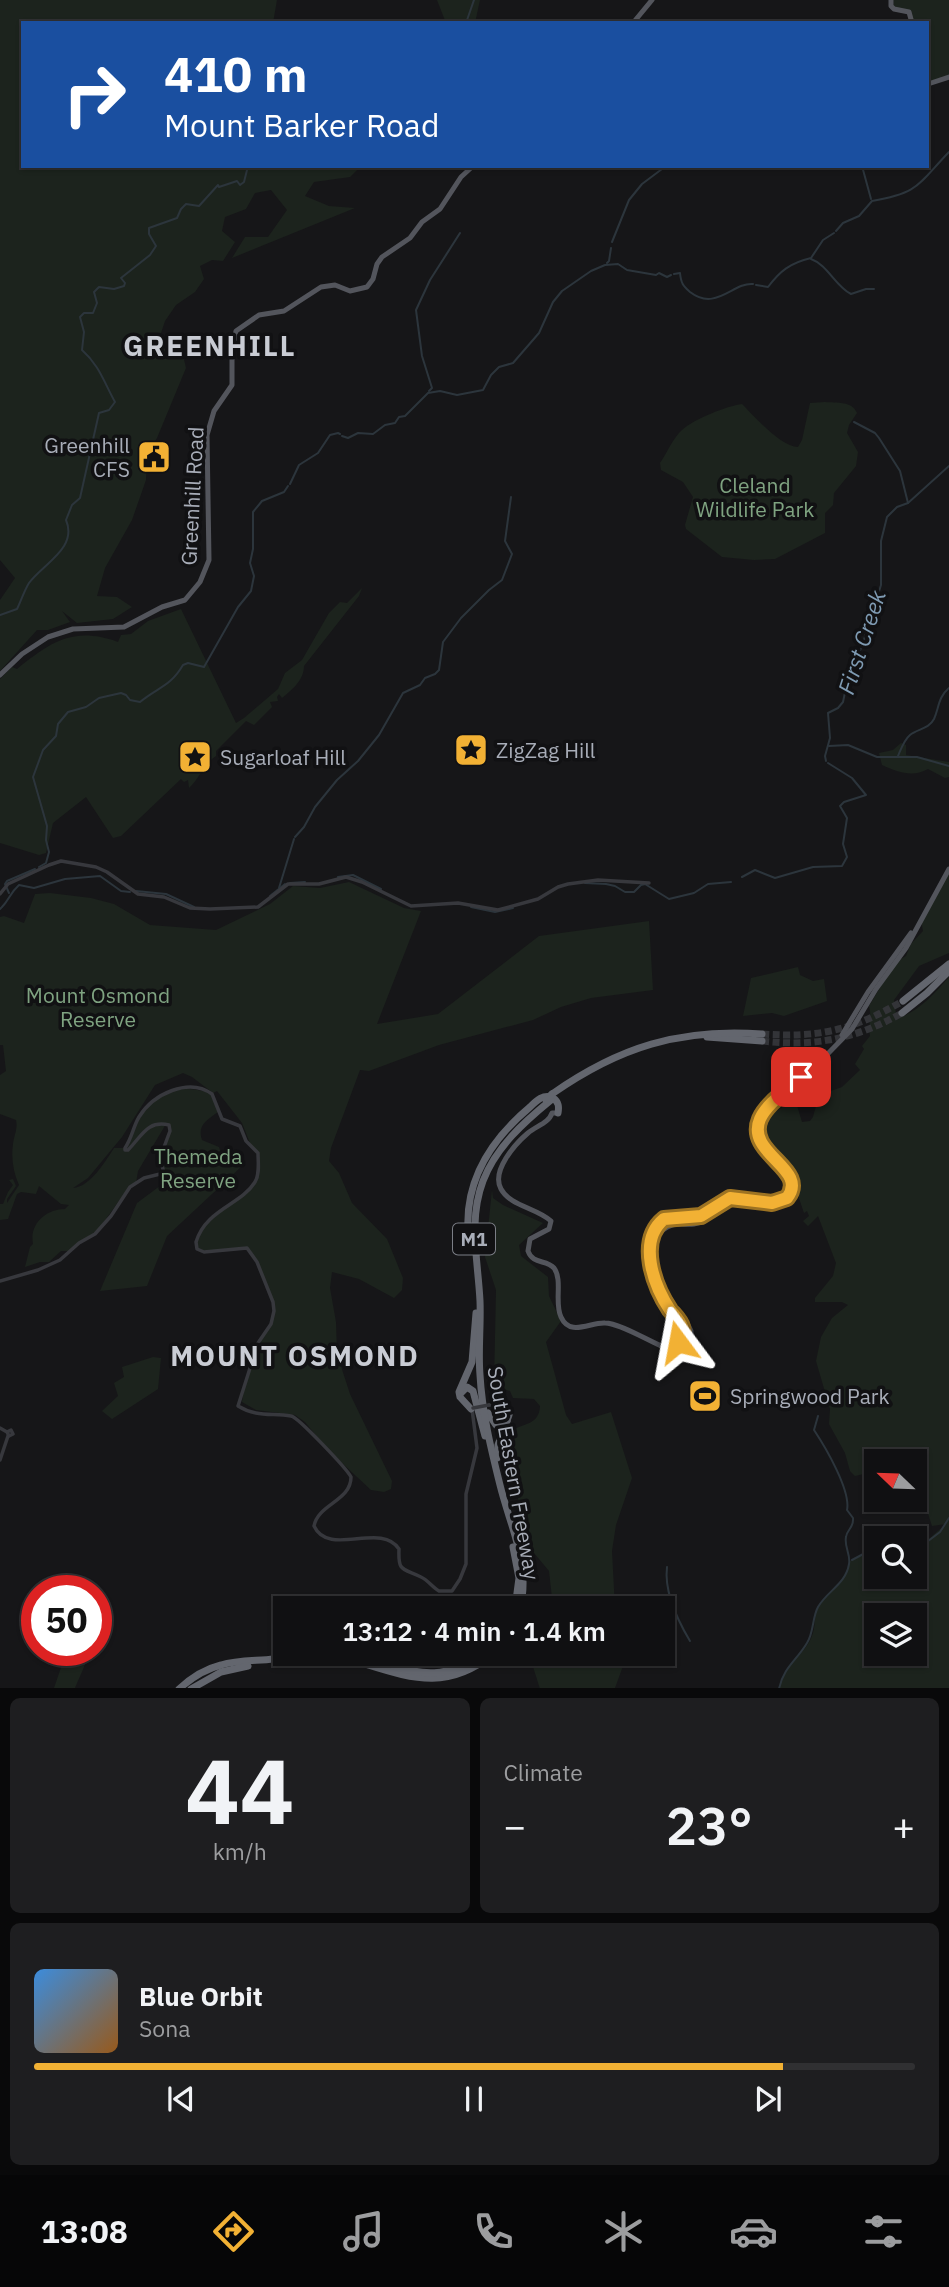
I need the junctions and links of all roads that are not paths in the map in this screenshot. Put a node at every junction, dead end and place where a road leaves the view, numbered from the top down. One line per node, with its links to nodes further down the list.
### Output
1 (652, 0): 3 (main road)
2 (891, 0): 4 (main road)
3 (635, 21)
4 (911, 21)
5 (949, 77): 6 (main road)
6 (929, 84)
7 (472, 168): 8 (main road, Greenhill Road)
8 (0, 675)
9 (949, 867): 16 (main road)
10 (649, 883): 11 (street)
11 (0, 894)
12 (949, 964): 14 (highway)
13 (949, 971): 15 (highway)
14 (903, 1001)
15 (902, 1013)
16 (846, 1034): 24 (main road); 25 (main road)
17 (762, 1037): 18 (highway, South Eastern Freeway / M1)
18 (551, 1098): 20 (highway, South Eastern Freeway / M1); 21 (highway, South Eastern Freeway / M1)
19 (555, 1113): 20 (highway); 21 (highway); 24 (main road); 25 (main road)
20 (487, 1172): 26 (highway, South Eastern Freeway / M1)
21 (470, 1246): 23 (highway, South Eastern Freeway / M1)
22 (0, 1281): 27 (street)
23 (477, 1311): 27 (highway); 30 (highway, South Eastern Freeway / M1)
24 (677, 1343): 25 (main road)
25 (683, 1348)
26 (480, 1361): 28 (highway); 32 (highway, South Eastern Freeway / M1)
27 (472, 1409): 28 (street, bridge); 30 (highway)
28 (509, 1415): 32 (highway)
29 (0, 1428): 31 (street)
30 (485, 1436): 33 (highway, South Eastern Freeway / M1)
31 (0, 1460)
32 (505, 1504): 34 (highway, South Eastern Freeway / M1)
33 (519, 1596)
34 (522, 1596)
35 (273, 1662): 41 (highway)
36 (273, 1665): 41 (highway)
37 (371, 1666): 40 (highway)
38 (389, 1666): 39 (highway)
39 (464, 1666)
40 (475, 1666)
41 (223, 1668): 42 (highway); 42 (highway)
42 (185, 1687)

